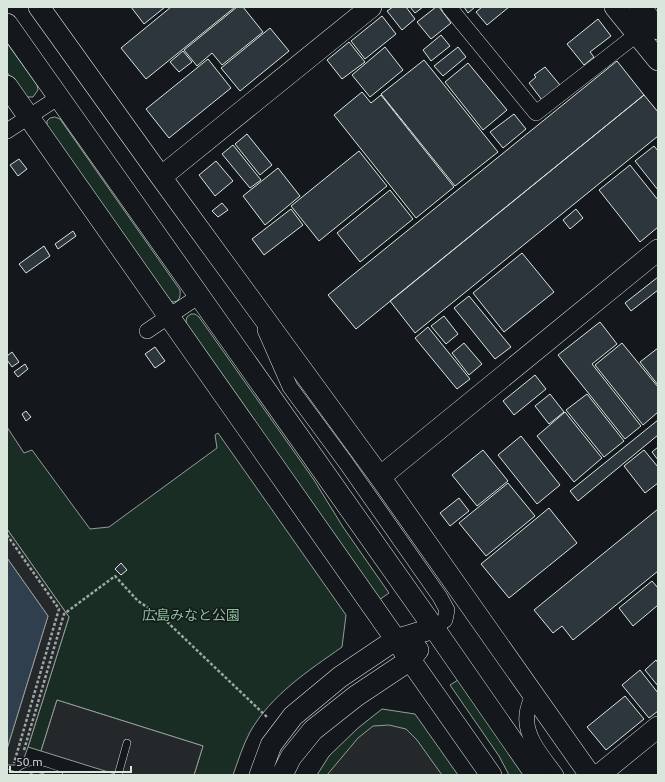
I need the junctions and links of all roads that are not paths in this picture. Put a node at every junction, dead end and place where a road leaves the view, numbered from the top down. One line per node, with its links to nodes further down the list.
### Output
1 (39, 7): 11 (street)
2 (371, 7): 11 (street)
3 (449, 7): 6 (street)
4 (615, 7): 6 (street)
5 (7, 24): 8 (street)
6 (650, 34)
7 (7, 86): 9 (street)
8 (58, 97): 9 (street); 13 (street)
9 (29, 117): 10 (street); 15 (street)
10 (7, 131)
11 (161, 177): 14 (street)
12 (658, 250): 17 (street)
13 (199, 296): 15 (street); 18 (street)
14 (252, 301): 17 (street); 18 (street)
15 (169, 317): 16 (street); 19 (street)
16 (147, 331)
17 (380, 476): 21 (street)
18 (434, 628): 19 (street); 20 (street); 31 (street)
19 (396, 640): 20 (street); 28 (street)
20 (410, 660): 29 (street); 30 (street)
21 (533, 694): 32 (street); 33 (street)
22 (658, 727): 34 (street)
23 (127, 743): 27 (lane)
24 (28, 772): 25 (lane); 26 (lane)
25 (20, 775)
26 (60, 775)
27 (118, 775)
28 (260, 775)
29 (282, 775)
30 (491, 775)
31 (536, 775)
32 (556, 775)
33 (590, 775)
34 (599, 775)

